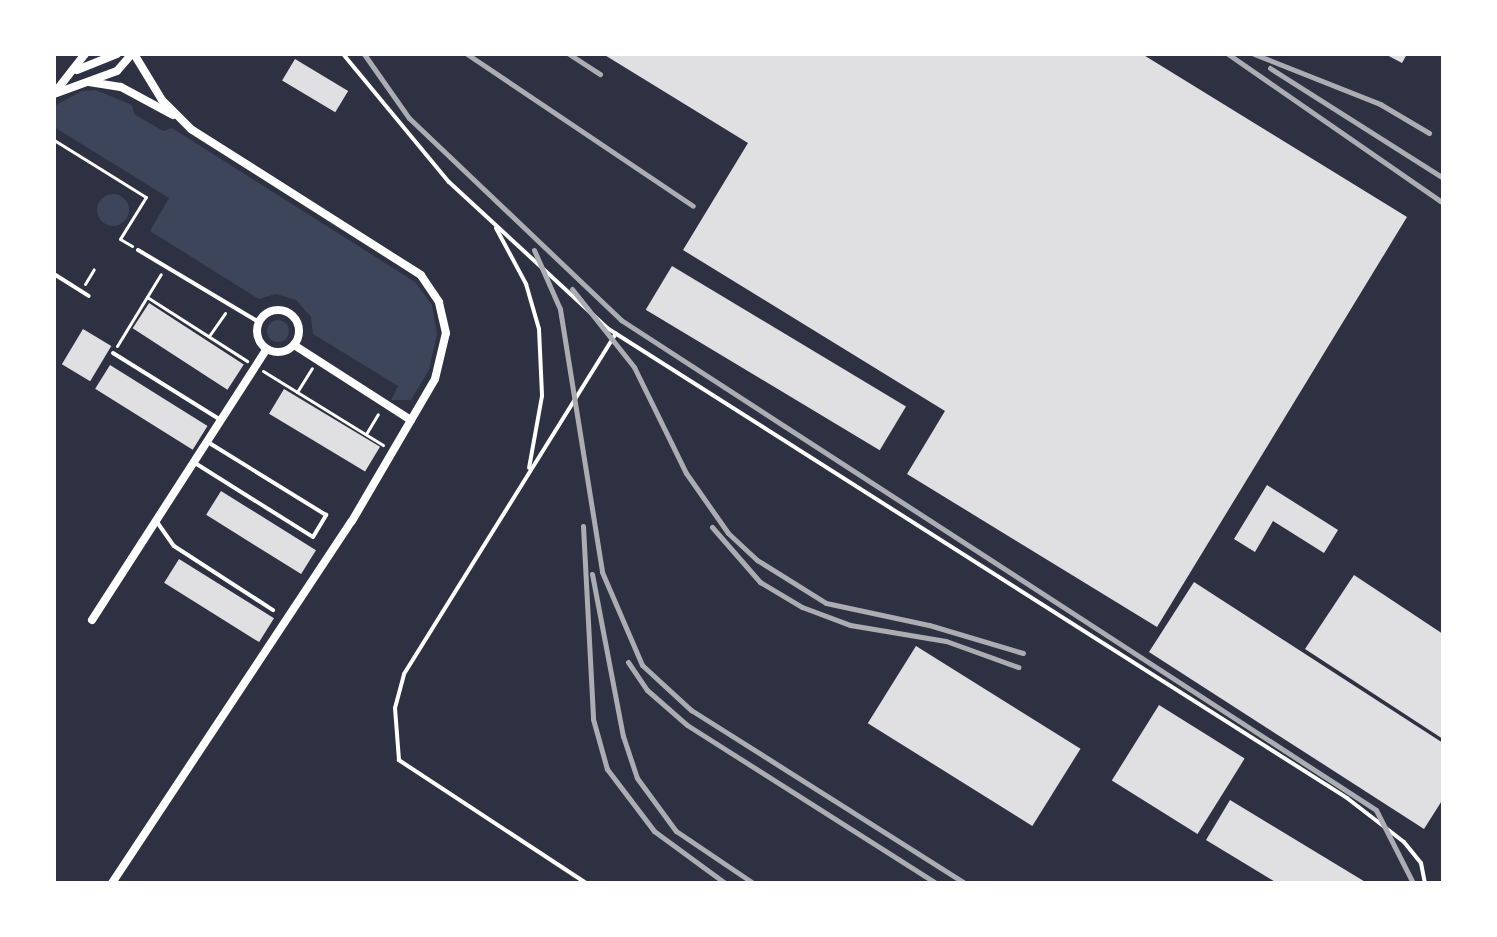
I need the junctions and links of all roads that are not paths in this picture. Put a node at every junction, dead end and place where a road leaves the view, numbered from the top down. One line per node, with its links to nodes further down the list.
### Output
1 (85, 54): 5 (street)
2 (117, 54): 5 (street)
3 (133, 54): 6 (street); 8 (street)
4 (343, 54): 9 (lane)
5 (74, 72): 7 (street)
6 (89, 82): 7 (street); 8 (street)
7 (54, 94)
8 (177, 117): 19 (street)
9 (493, 223): 14 (lane); 22 (lane)
10 (138, 250): 13 (lane)
11 (54, 274): 12 (lane)
12 (89, 296)
13 (259, 322): 15 (street); 16 (street)
14 (616, 334): 22 (lane); 28 (lane)
15 (294, 345): 16 (street); 19 (street)
16 (266, 350): 18 (street)
17 (113, 353): 18 (lane)
18 (219, 419): 20 (street)
19 (411, 420): 26 (street)
20 (206, 440): 21 (street); 21 (lane)
21 (192, 462): 23 (street)
22 (526, 476): 27 (lane)
23 (155, 520): 24 (lane); 25 (street)
24 (273, 610)
25 (92, 620)
26 (112, 883)
27 (586, 883)
28 (1425, 883)

